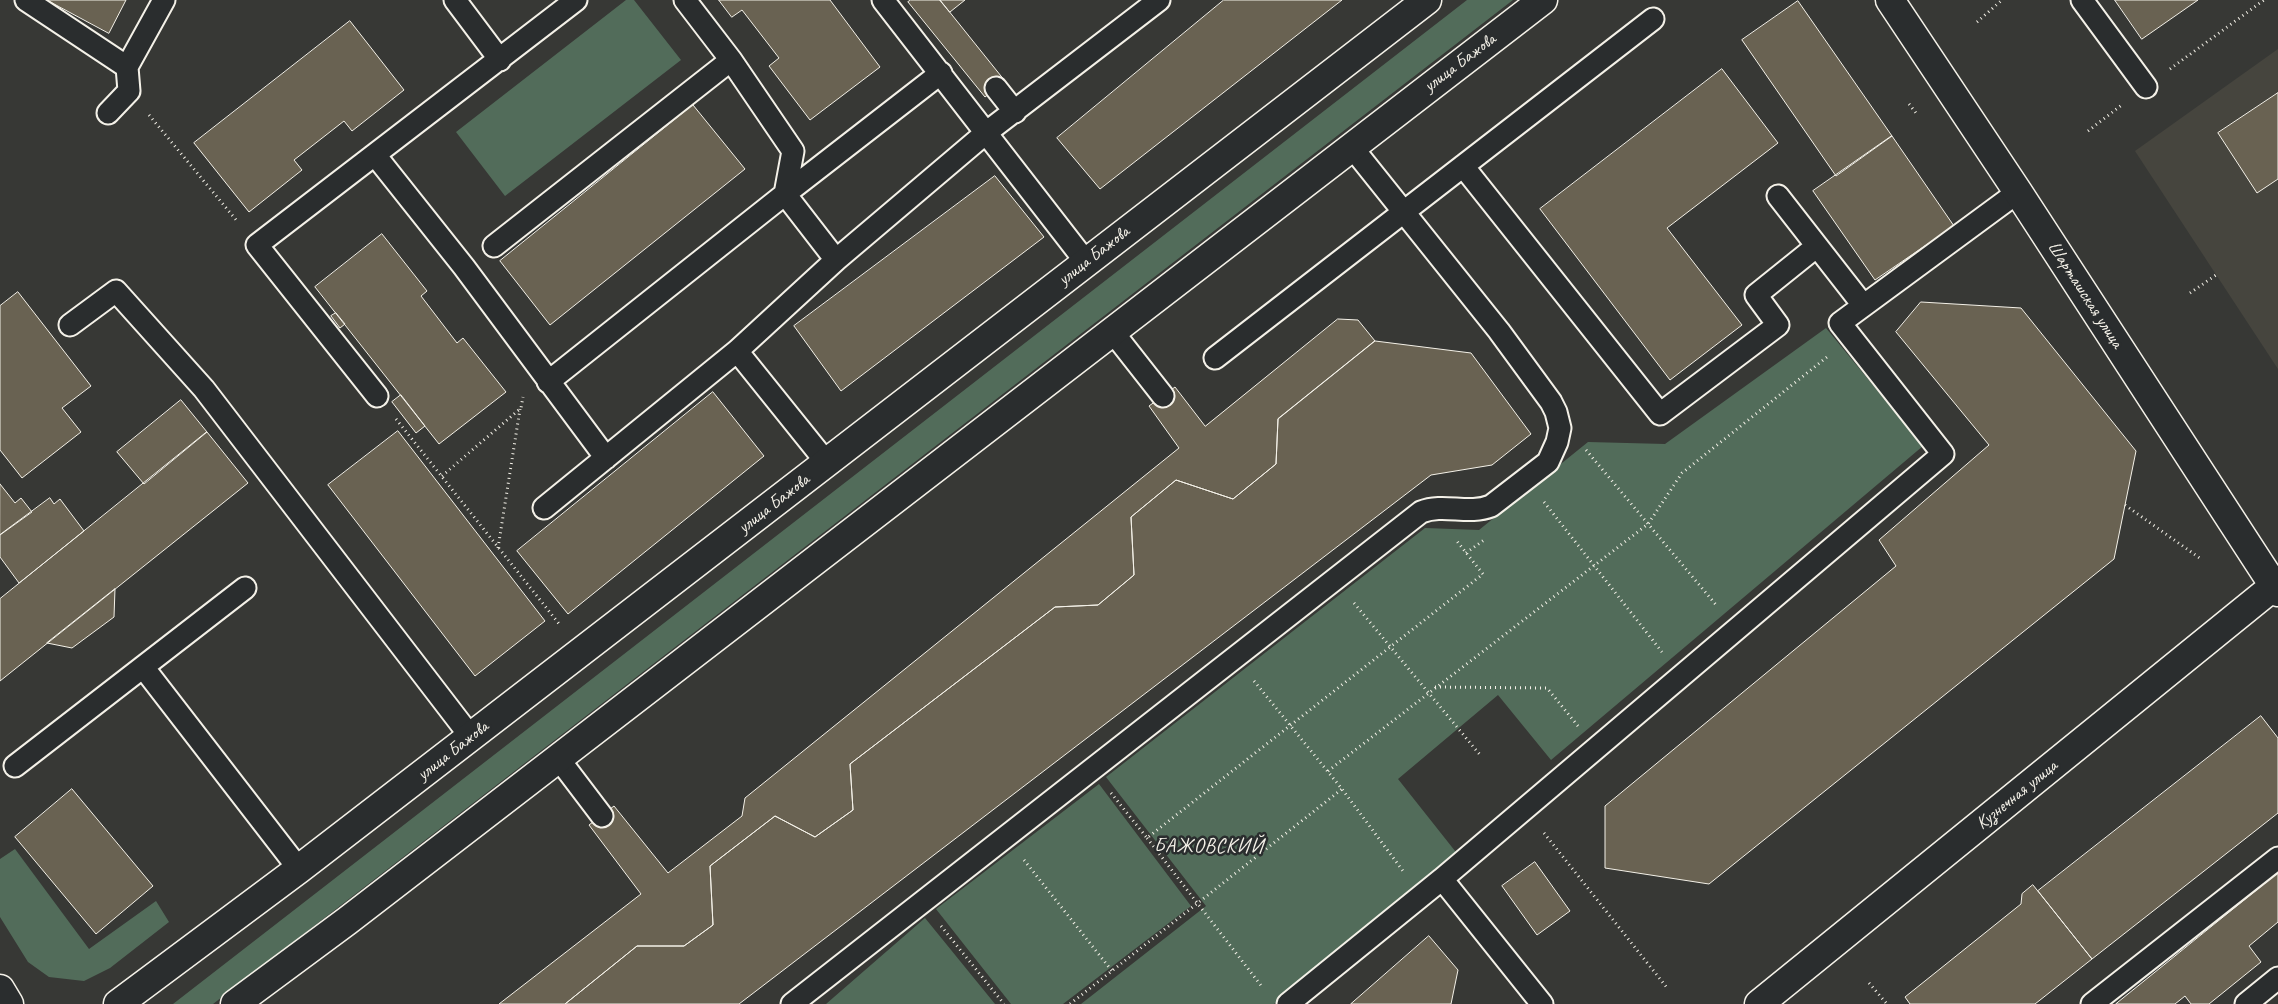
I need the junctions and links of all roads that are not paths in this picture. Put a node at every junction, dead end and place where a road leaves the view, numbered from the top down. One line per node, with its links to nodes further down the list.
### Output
1 (26, 0): 15 (lane)
2 (164, 0): 15 (lane)
3 (455, 0): 13 (lane)
4 (576, 0): 13 (lane)
5 (685, 0): 14 (lane)
6 (883, 0): 16 (lane)
7 (1159, 0): 19 (lane)
8 (1428, 0): 32 (street, улица Бажова)
9 (1543, 0): 22 (street, улица Бажова)
10 (1890, 0): 25 (street, Шарташская улица)
11 (2082, 0): 17 (lane)
12 (1653, 19): 24 (lane)
13 (500, 60): 23 (lane)
14 (731, 60): 26 (lane); 29 (lane)
15 (127, 66): 20 (lane)
16 (941, 73): 21 (lane); 26 (lane)
17 (2146, 87)
18 (996, 88): 19 (lane)
19 (1015, 112): 21 (lane)
20 (108, 113)
21 (987, 132): 31 (lane); 32 (lane)
22 (1351, 146): 28 (lane); 35 (street, улица Бажова)
23 (375, 155): 38 (lane); 39 (lane)
24 (1463, 166): 28 (lane); 30 (lane)
25 (2018, 192): 33 (lane); 45 (street, Шарташская улица)
26 (785, 194): 31 (lane); 38 (lane)
27 (1778, 196): 30 (lane)
28 (1404, 211): 37 (lane); 59 (lane)
29 (494, 246)
30 (1817, 246): 33 (lane)
31 (836, 260): 36 (lane)
32 (1086, 262): 42 (street, улица Бажова)
33 (1863, 305): 53 (lane)
34 (70, 325): 47 (lane)
35 (1112, 331): 40 (lane); 48 (street, улица Бажова)
36 (736, 350): 41 (lane); 42 (lane)
37 (1215, 358)
38 (548, 382): 41 (lane)
39 (377, 396)
40 (1164, 396)
41 (606, 458): 43 (lane)
42 (827, 463): 47 (street, улица Бажова)
43 (544, 508)
44 (244, 588): 46 (lane)
45 (2277, 588): 62 (street, Кузнечная улица)
46 (143, 667): 49 (lane); 52 (lane)
47 (471, 737): 52 (street, улица Бажова)
48 (558, 758): 50 (lane); 58 (street, улица Бажова)
49 (15, 766)
50 (602, 816)
51 (2278, 858): 63 (lane)
52 (299, 869): 57 (street, улица Бажова)
53 (1442, 879): 60 (lane); 61 (lane)
54 (2278, 978): 64 (lane)
55 (0, 989): 56 (street)
56 (9, 1004)
57 (118, 1004)
58 (235, 1004)
59 (792, 1004)
60 (1288, 1004)
61 (1542, 1004)
62 (1759, 1004)
63 (2092, 1004)
64 (2246, 1004)

